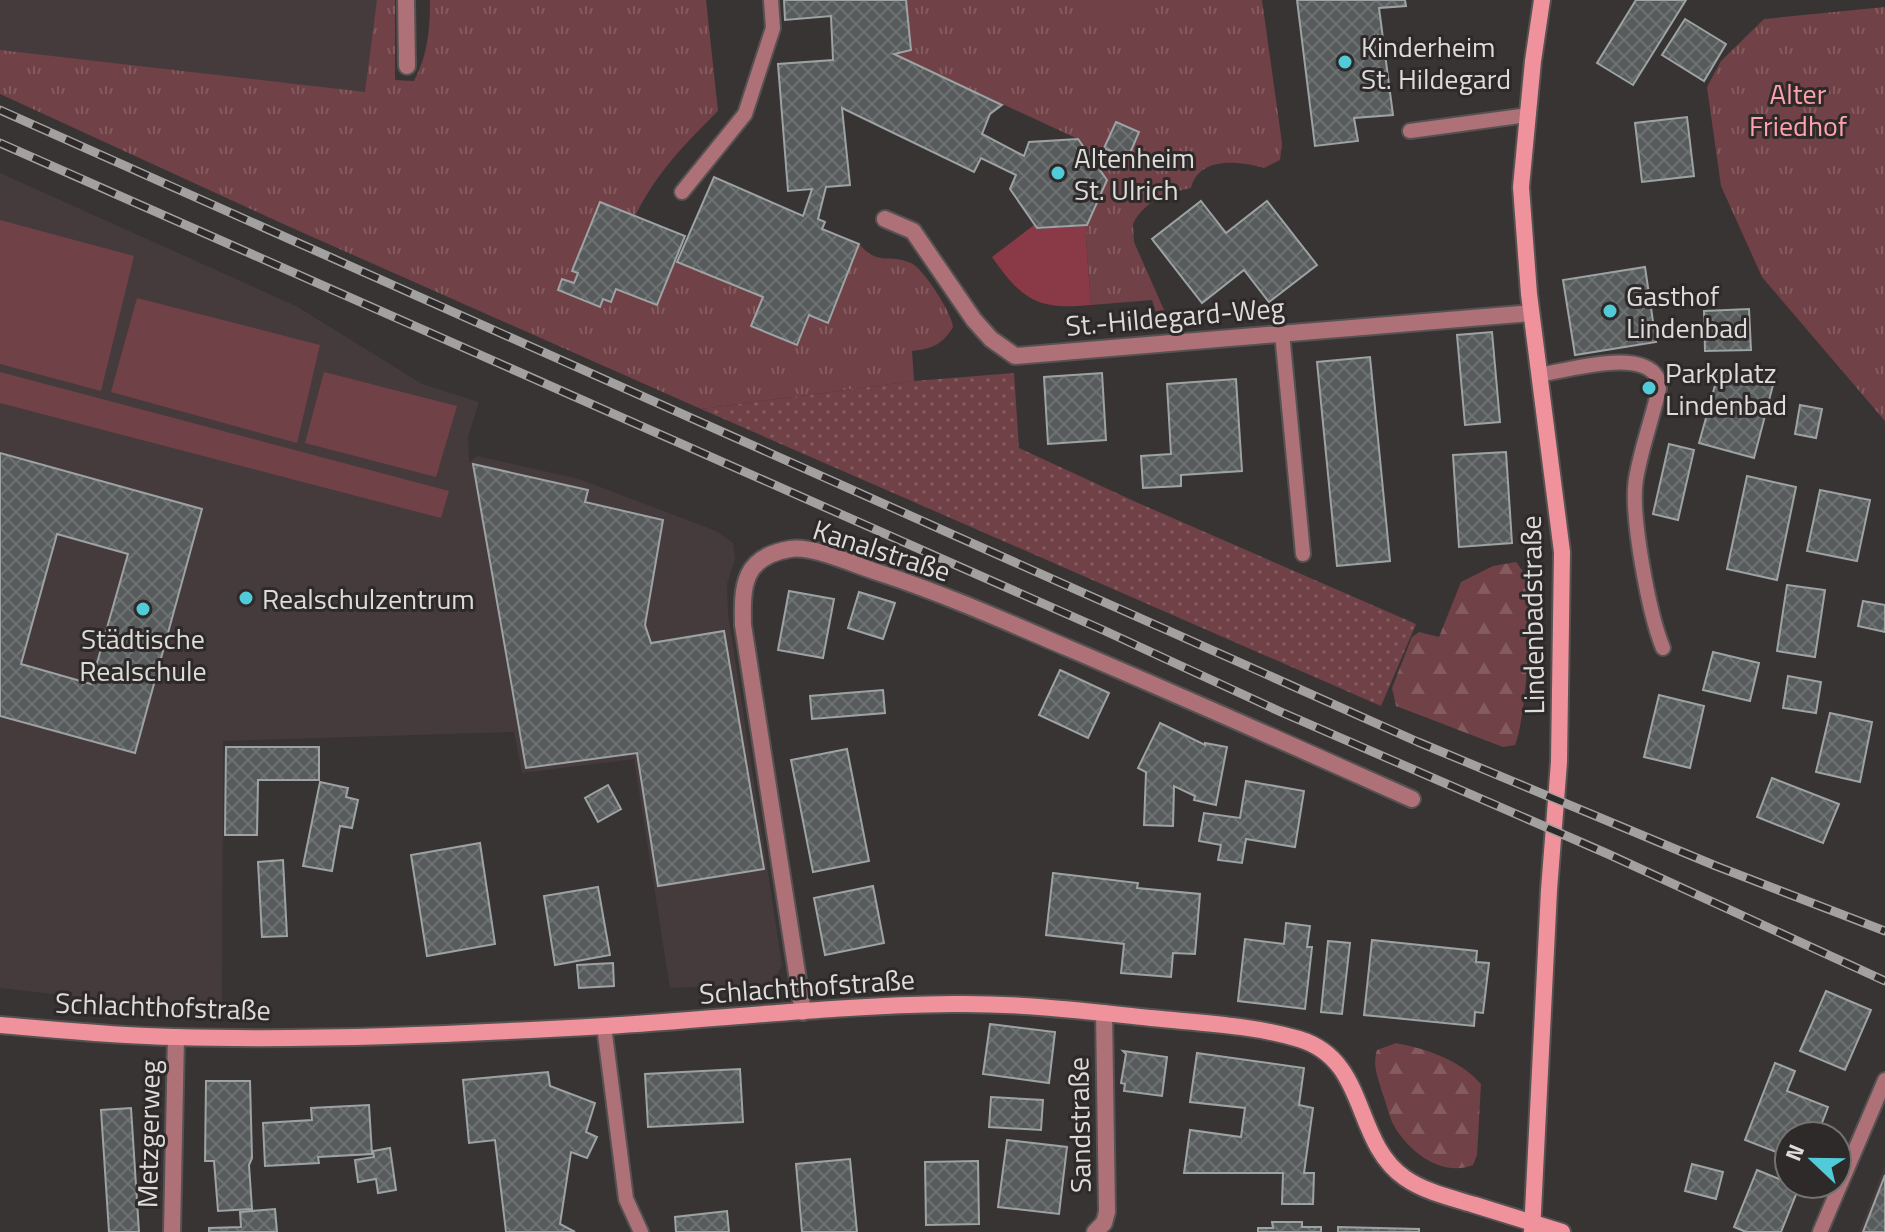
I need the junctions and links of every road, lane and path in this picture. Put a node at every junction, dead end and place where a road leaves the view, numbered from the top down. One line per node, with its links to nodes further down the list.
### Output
1 (406, 0): 6 (street)
2 (771, 0): 9 (lane)
3 (1542, 0): 5 (street, Lindenbadstraße)
4 (1554, 0): 5 (street)
5 (1533, 61): 7 (street, Lindenbadstraße)
6 (407, 66)
7 (1528, 115): 8 (lane); 11 (street, Lindenbadstraße)
8 (1410, 131)
9 (682, 192)
10 (885, 219): 12 (street, St.-Hildegard-Weg)
11 (1531, 313): 12 (street, St.-Hildegard-Weg); 13 (street, Lindenbadstraße)
12 (1282, 333): 14 (lane)
13 (1539, 375): 15 (lane); 23 (street, Lindenbadstraße)
14 (1303, 554)
15 (1663, 648)
16 (1412, 799): 17 (street, Kanalstraße)
17 (803, 1012): 18 (street, Schlachthofstraße); 20 (street, Schlachthofstraße)
18 (1104, 1013): 23 (street, Schlachthofstraße); 26 (street, Sandstraße)
19 (0, 1025): 21 (street, Schlachthofstraße)
20 (604, 1026): 21 (street, Schlachthofstraße); 25 (lane)
21 (176, 1037): 24 (street, Metzgerweg)
22 (1885, 1080): 28 (lane)
23 (1532, 1228): 27 (street, Schlachthofstraße)
24 (172, 1232)
25 (641, 1232)
26 (1095, 1232)
27 (1562, 1232)
28 (1820, 1232)

